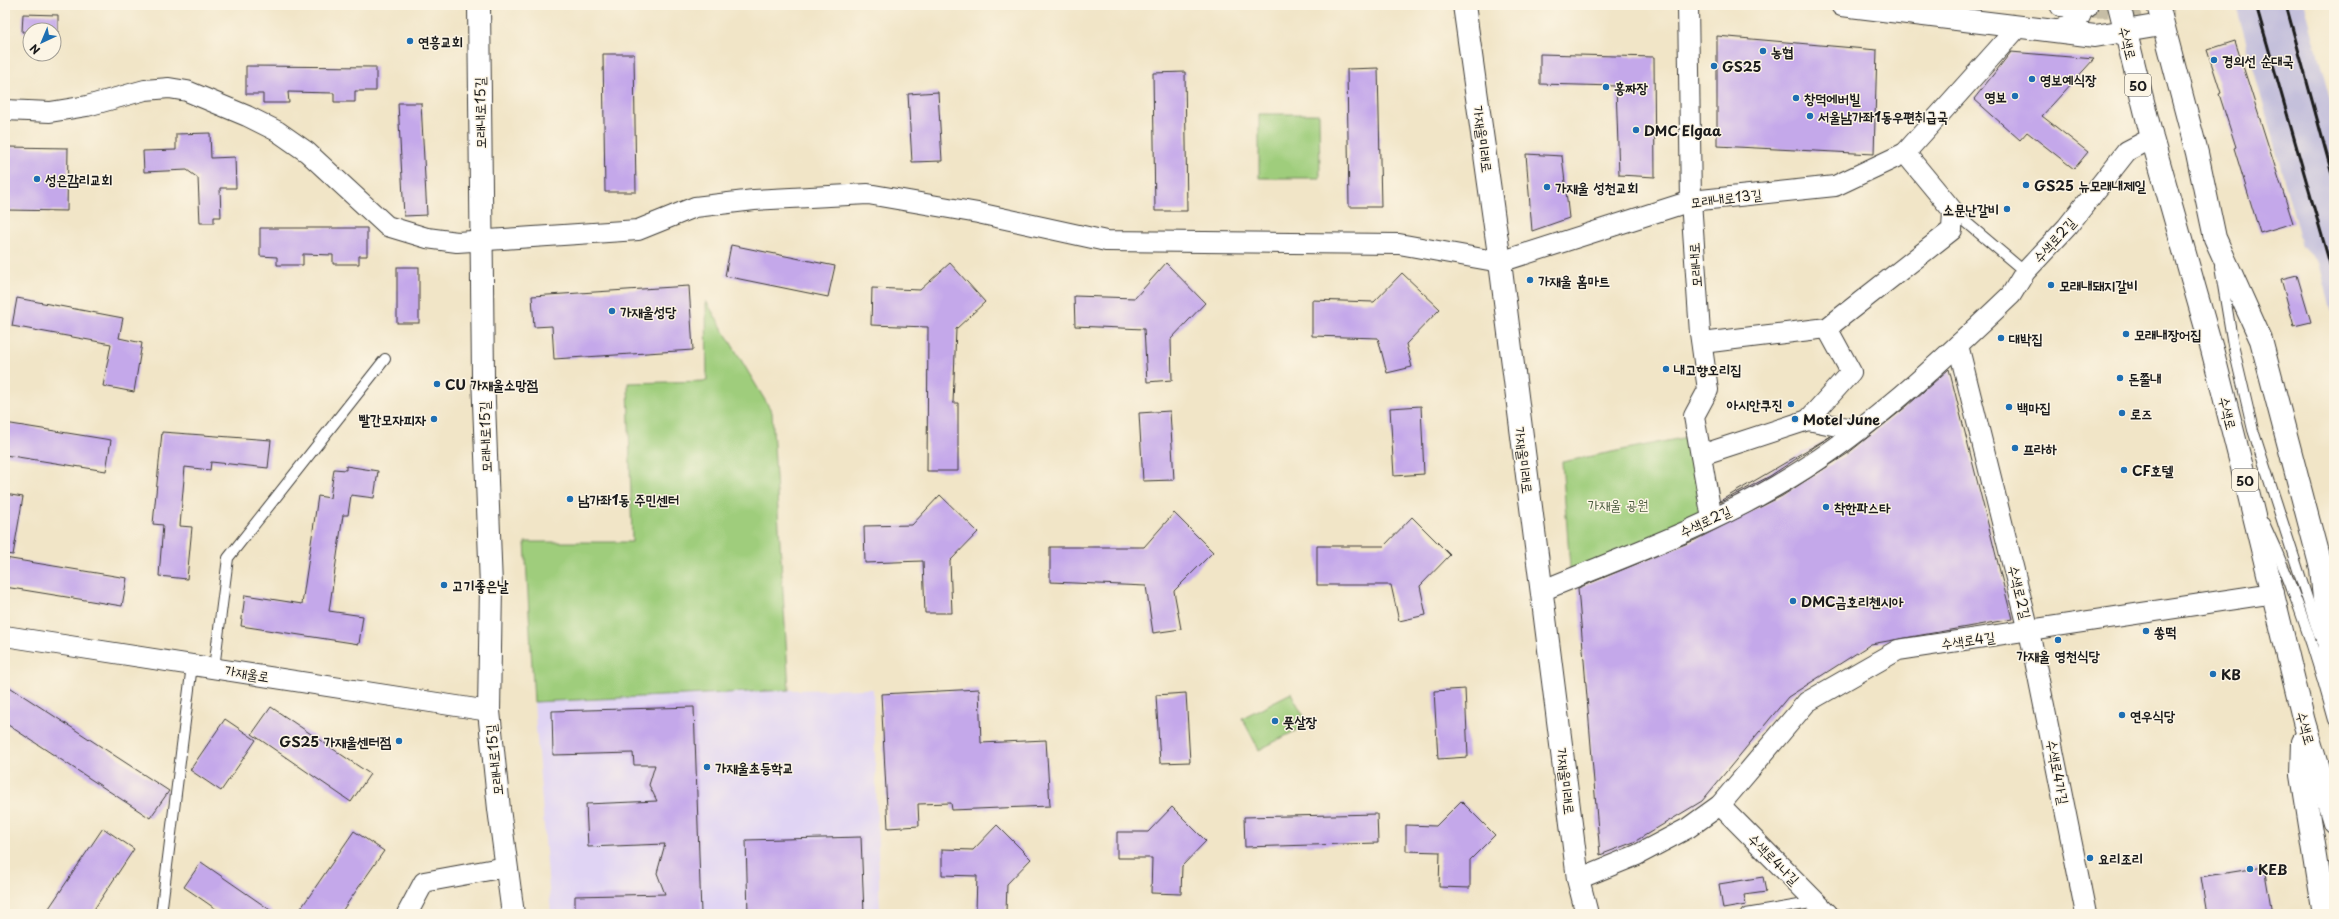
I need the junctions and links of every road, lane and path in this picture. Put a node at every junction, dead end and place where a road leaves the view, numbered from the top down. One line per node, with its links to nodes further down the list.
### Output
1 (479, 5): 18 (main road, 모래내로15길)
2 (1464, 5): 19 (main road, 가재울미래로)
3 (1688, 5): 15 (street, 모래내로)
4 (1842, 5): 9 (main road)
5 (2061, 5): 7 (main road)
6 (2120, 5): 11 (main road, 수색로 / 50)
7 (2084, 6): 10 (main road)
8 (2159, 15): 11 (main road); 17 (main road)
9 (2018, 27): 10 (main road); 14 (street, 모래내로13길)
10 (2060, 31): 11 (main road)
11 (2125, 32): 13 (main road, 수색로 / 50)
12 (5, 110): 18 (street)
13 (2152, 138): 20 (street, 수색로2길); 28 (main road, 수색로 / 50)
14 (1905, 153): 15 (street, 모래내로13길); 16 (street)
15 (1691, 201): 19 (street, 모래내로13길); 22 (street, 모래내로)
16 (1953, 211): 20 (lane); 21 (street)
17 (2215, 238): 36 (lane); 36 (main road)
18 (481, 240): 19 (street); 37 (main road, 모래내로15길)
19 (1500, 262): 30 (main road, 가재울미래로)
20 (2025, 272): 23 (street, 수색로2길)
21 (1827, 328): 22 (street); 25 (street)
22 (1702, 343): 27 (street, 모래내로)
23 (1958, 344): 26 (street, 수색로2길); 32 (street, 수색로2길)
24 (385, 359): 35 (lane)
25 (1808, 420): 26 (street); 27 (street)
26 (1857, 430): 29 (street, 수색로2길)
27 (1701, 455): 29 (street, 모래내로)
28 (2246, 483): 31 (main road, 수색로 / 50); 38 (lane)
29 (1712, 518): 30 (street, 수색로2길)
30 (1541, 591): 43 (main road, 가재울미래로)
31 (2274, 593): 32 (street, 수색로4길); 39 (main road, 수색로 / 50)
32 (2029, 631): 40 (street, 수색로4길); 50 (street, 수색로4가길)
33 (5, 636): 34 (street, 가재울로)
34 (192, 665): 35 (street, 가재울로); 45 (lane)
35 (214, 668): 37 (street, 가재울로)
36 (2332, 678)
37 (489, 712): 42 (main road, 모래내로15길)
38 (2334, 720)
39 (2304, 722): 41 (main road, 수색로 / 50); 51 (main road)
40 (1720, 805): 43 (street, 수색로4길); 44 (street, 수색로4나길)
41 (2334, 822)
42 (506, 867): 46 (street); 47 (main road, 모래내로15길)
43 (1578, 880): 48 (main road, 가재울미래로)
44 (1822, 908): 49 (lane)
45 (161, 914)
46 (407, 914)
47 (513, 914)
48 (1587, 914)
49 (1746, 914)
50 (2086, 914)
51 (2324, 914)

